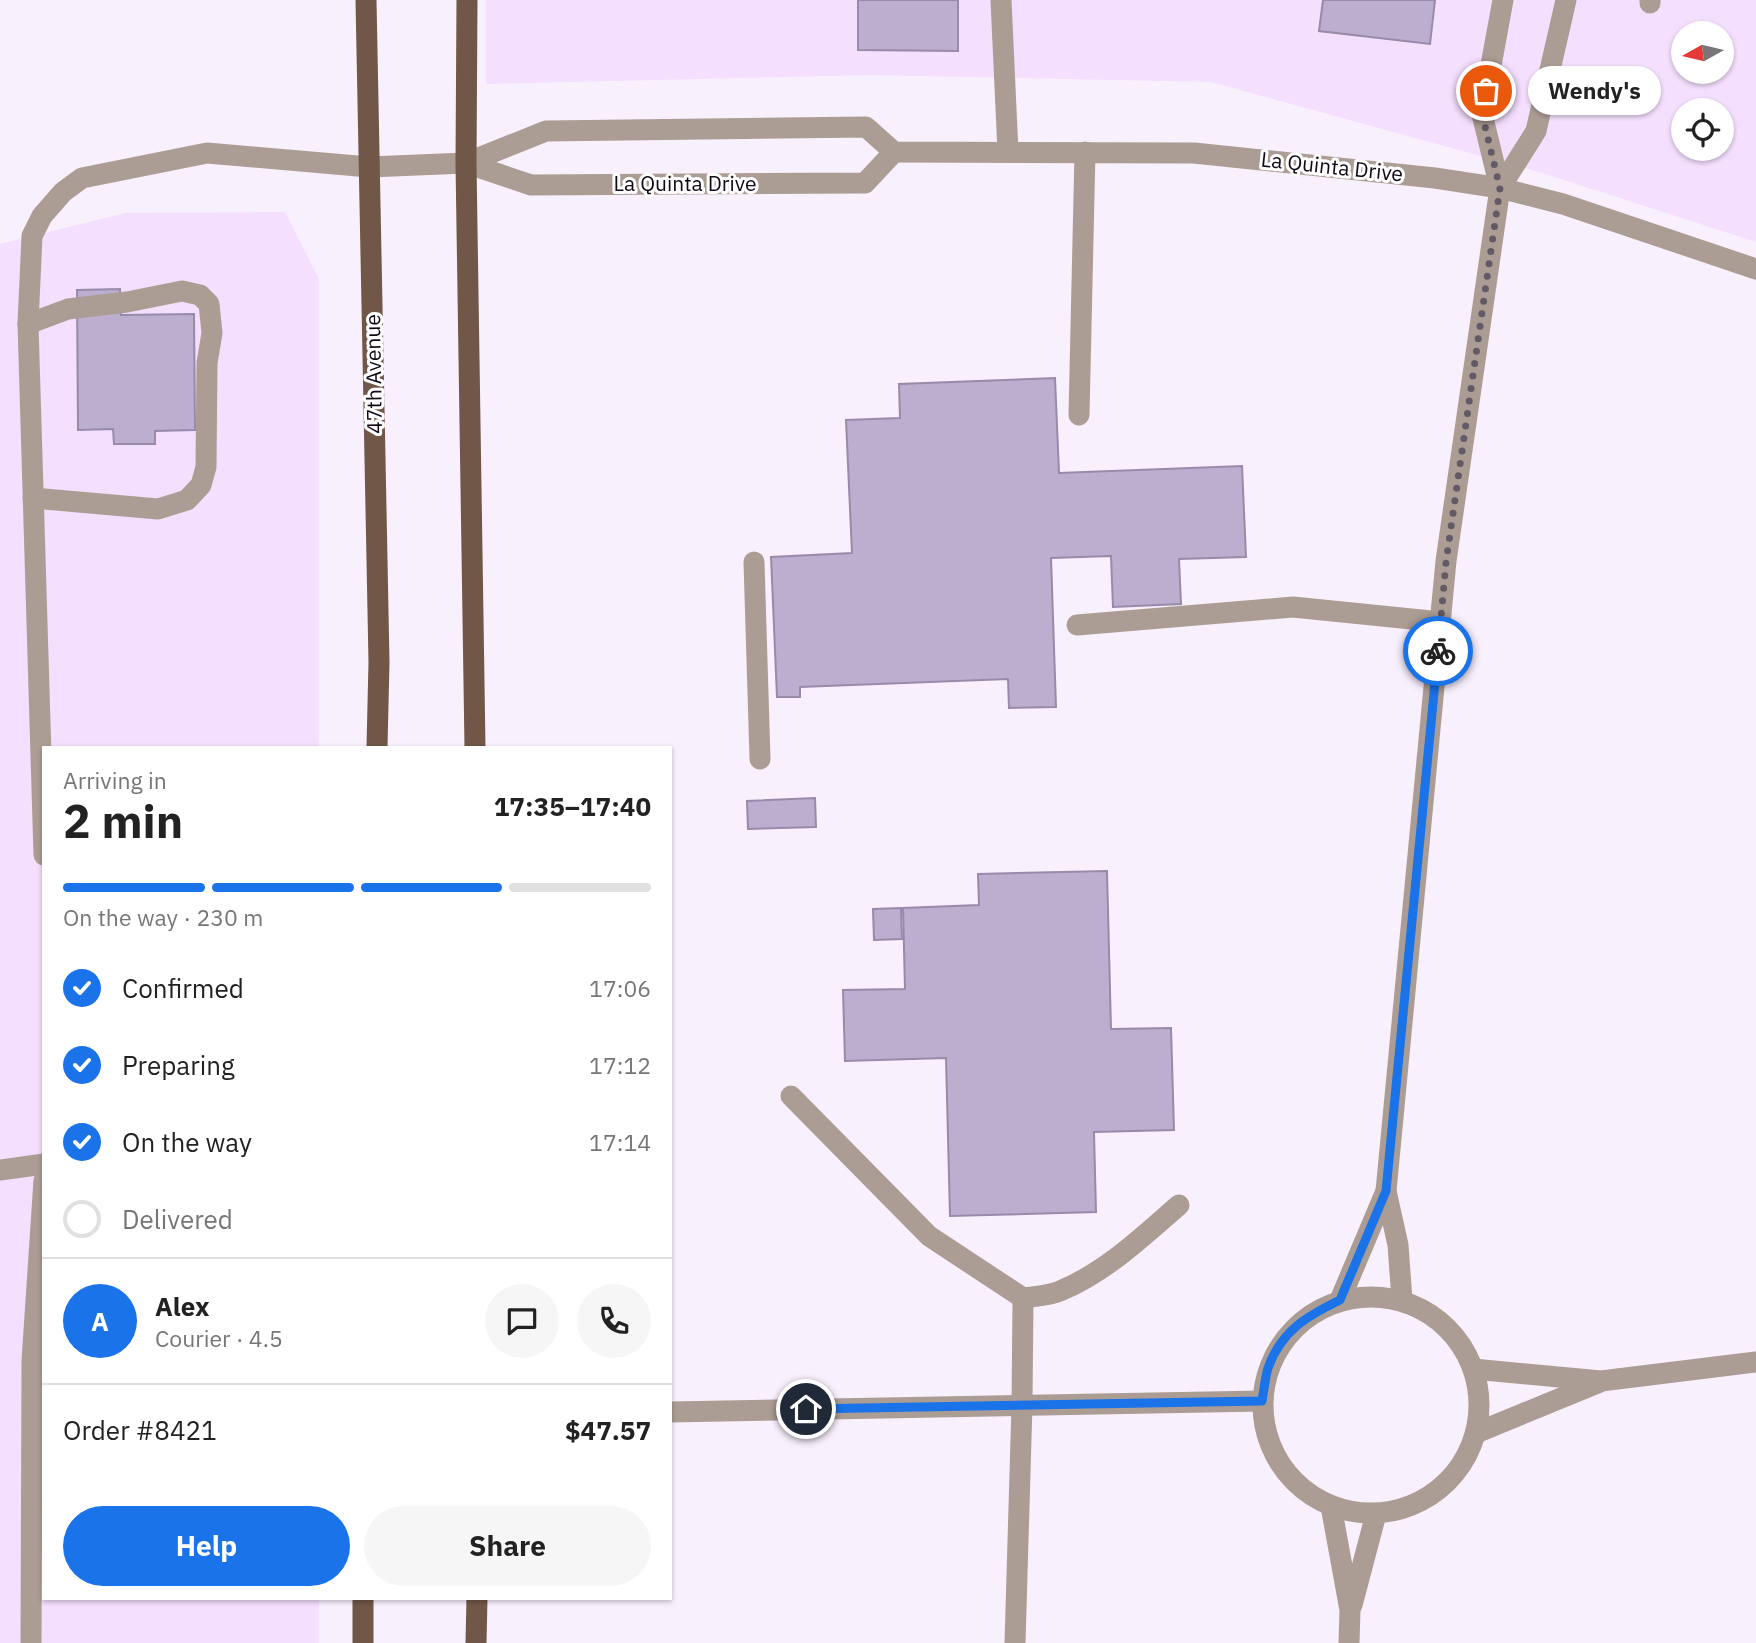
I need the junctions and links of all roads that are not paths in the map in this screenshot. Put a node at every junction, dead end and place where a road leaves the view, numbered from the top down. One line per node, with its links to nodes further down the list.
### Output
1 (366, 0): 10 (main road, 47th Avenue)
2 (467, 0): 9 (main road)
3 (1001, 0): 7 (street)
4 (1503, 0): 11 (street)
5 (1566, 0): 11 (street)
6 (894, 152): 7 (street, La Quinta Drive); 9 (street, La Quinta Drive); 9 (street, La Quinta Drive)
7 (1008, 152): 8 (street, La Quinta Drive)
8 (1085, 152): 11 (street, La Quinta Drive); 14 (street)
9 (466, 163): 10 (street, La Quinta Drive); 20 (main road)
10 (369, 167): 13 (street, La Quinta Drive); 19 (main road, 47th Avenue)
11 (1500, 188): 12 (street, La Quinta Drive); 17 (street)
12 (1756, 269)
13 (28, 324): 15 (street, La Quinta Drive); 15 (street)
14 (1079, 415)
15 (33, 498): 22 (street, La Quinta Drive)
16 (754, 562): 21 (street)
17 (1441, 622): 18 (street); 26 (street)
18 (1077, 625)
19 (377, 746)
20 (475, 746)
21 (760, 759)
22 (42, 778)
23 (791, 1096): 29 (street)
24 (42, 1164): 25 (street)
25 (0, 1170)
26 (1386, 1191): 30 (street); 31 (street)
27 (1179, 1205): 29 (street)
28 (42, 1210): 44 (street)
29 (1023, 1298): 36 (street)
30 (1340, 1300): 31 (street); 35 (street)
31 (1402, 1300): 33 (street)
32 (1756, 1362): 34 (street)
33 (1473, 1369): 34 (street); 38 (street)
34 (1601, 1381): 38 (street)
35 (1262, 1401): 36 (street); 39 (street)
36 (1023, 1405): 37 (street); 47 (street)
37 (672, 1412)
38 (1476, 1433): 40 (street)
39 (1331, 1506): 40 (street); 43 (street)
40 (1376, 1514): 43 (street)
41 (363, 1600): 45 (main road)
42 (477, 1600): 46 (main road)
43 (1350, 1610): 48 (street)
44 (31, 1643)
45 (363, 1643)
46 (476, 1643)
47 (1015, 1643)
48 (1349, 1643)

